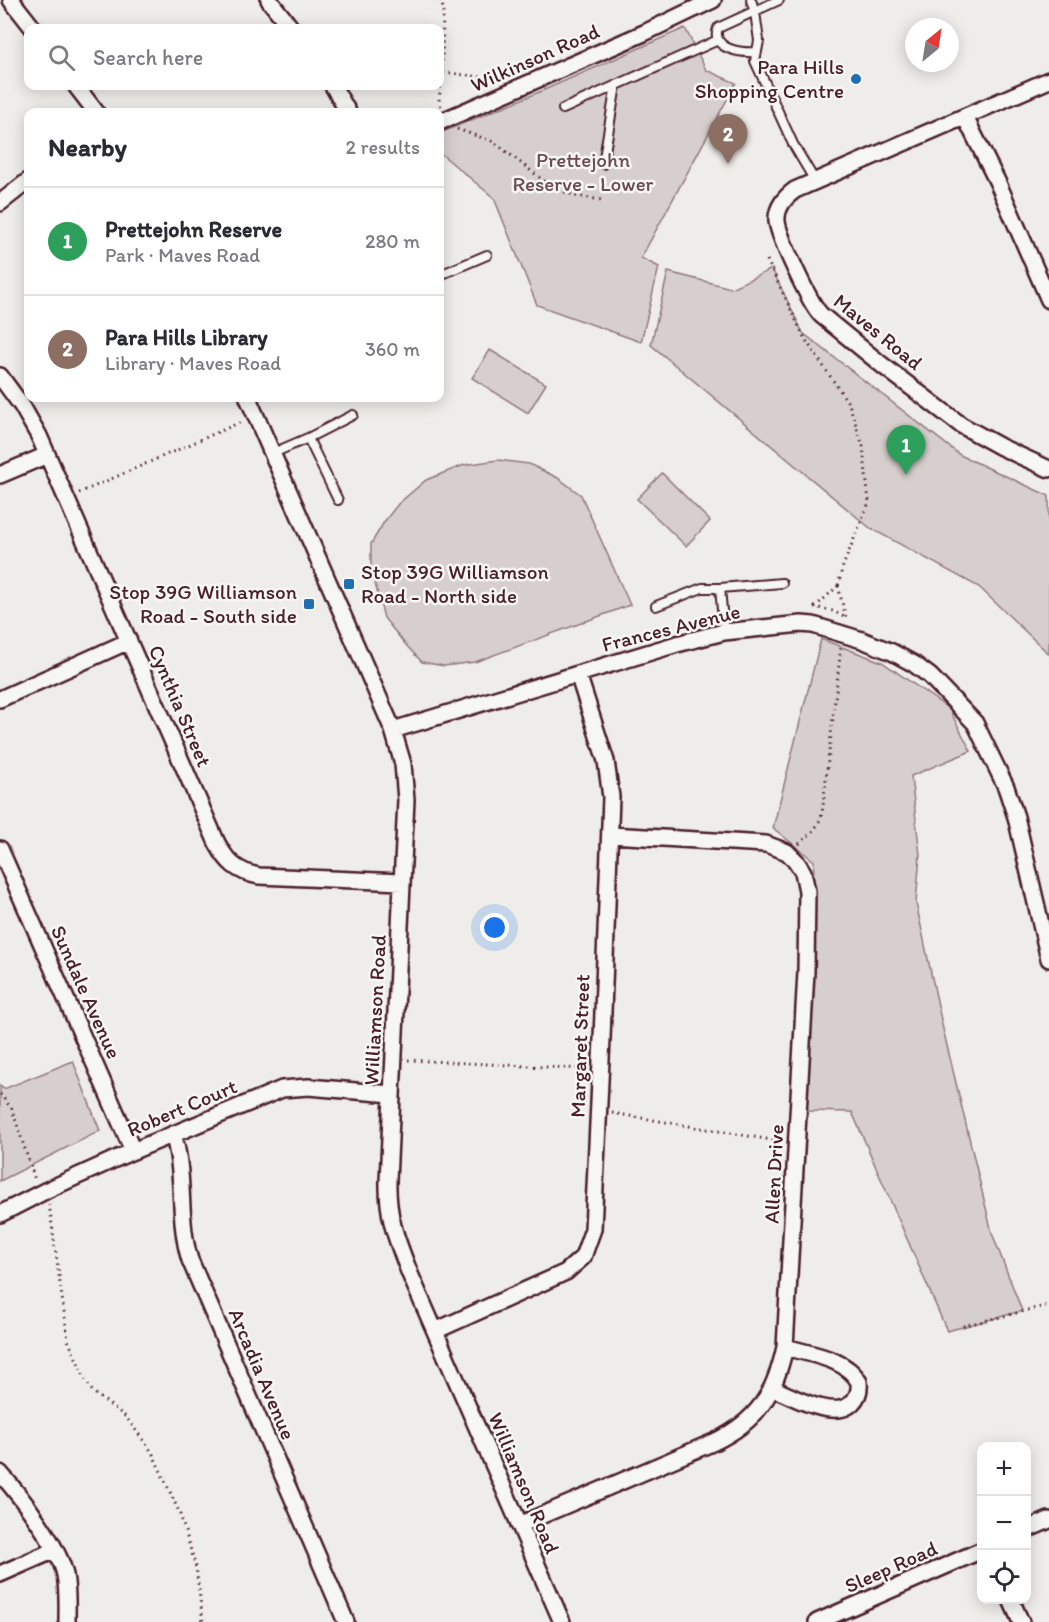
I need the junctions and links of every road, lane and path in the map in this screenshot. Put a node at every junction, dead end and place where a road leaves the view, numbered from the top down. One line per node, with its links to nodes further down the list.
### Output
1 (11, 0): 8 (street)
2 (269, 0): 9 (street)
3 (441, 0): 10 (path)
4 (713, 0): 19 (street, Wilkinson Road)
5 (751, 0): 7 (lane)
6 (780, 0): 7 (lane)
7 (755, 12): 11 (lane); 12 (lane)
8 (30, 24)
9 (288, 24)
10 (443, 24)
11 (718, 40): 12 (lane); 15 (lane)
12 (757, 52): 28 (lane)
13 (444, 72): 19 (path)
14 (1049, 80): 24 (street, Maves Road)
15 (616, 85): 23 (lane); 27 (lane)
16 (79, 90): 20 (street)
17 (335, 90): 21 (street)
18 (440, 90): 22 (path)
19 (511, 92): 25 (street, Wilkinson Road)
20 (93, 108)
21 (346, 108)
22 (440, 108)
23 (563, 109)
24 (965, 117): 28 (street, Maves Road); 35 (street)
25 (444, 120)
26 (444, 122): 30 (path)
27 (603, 164)
28 (815, 181): 45 (street, Maves Road)
29 (24, 184): 31 (street)
30 (601, 200)
31 (0, 203)
32 (488, 255): 34 (lane)
33 (767, 260): 37 (path)
34 (444, 273)
35 (1049, 300)
36 (804, 320): 37 (path)
37 (799, 326): 50 (path)
38 (0, 376): 44 (street, Cynthia Street)
39 (250, 402): 43 (street, Williamson Road)
40 (353, 415): 42 (lane)
41 (241, 422): 47 (path)
42 (308, 438): 43 (lane); 48 (lane)
43 (273, 453): 58 (street, Williamson Road)
44 (47, 455): 46 (street); 47 (street, Cynthia Street)
45 (1047, 464)
46 (0, 475)
47 (66, 499): 55 (street, Cynthia Street)
48 (338, 500)
49 (782, 583): 51 (lane)
50 (838, 586): 50 (path)
51 (720, 588): 52 (lane); 53 (lane)
52 (656, 606)
53 (724, 632): 56 (street, Frances Avenue); 63 (street, Frances Avenue)
54 (842, 639): 60 (path)
55 (129, 641): 57 (street); 62 (street, Cynthia Street)
56 (578, 674): 58 (street, Frances Avenue); 59 (street, Margaret Street)
57 (0, 699)
58 (393, 730): 62 (street, Williamson Road)
59 (610, 835): 65 (street, Margaret Street); 70 (street, Allen Drive)
60 (798, 845)
61 (0, 849): 71 (street, Sundale Avenue)
62 (402, 882): 64 (street, Williamson Road)
63 (1049, 959)
64 (394, 1060): 65 (path); 67 (street, Williamson Road)
65 (601, 1069): 68 (street, Margaret Street)
66 (0, 1094): 72 (path)
67 (392, 1094): 69 (street, Robert Court); 76 (street, Williamson Road)
68 (599, 1111): 70 (path); 76 (street, Margaret Street)
69 (173, 1134): 71 (street, Robert Court); 89 (street, Arcadia Avenue)
70 (796, 1144): 77 (street, Allen Drive)
71 (133, 1151): 72 (street, Robert Court)
72 (43, 1192): 73 (street, Robert Court); 88 (path)
73 (0, 1214)
74 (1049, 1305): 75 (path)
75 (963, 1326)
76 (435, 1331): 81 (street, Williamson Road)
77 (785, 1347): 78 (street, Allen Drive); 78 (street)
78 (772, 1388): 81 (street, Allen Drive)
79 (0, 1473): 83 (street)
80 (1049, 1520): 82 (street)
81 (519, 1525): 90 (street, Williamson Road)
82 (1031, 1528)
83 (55, 1550): 85 (street); 87 (street)
84 (977, 1552): 91 (street, Sleep Road)
85 (0, 1574)
86 (1013, 1604): 92 (street)
87 (67, 1622)
88 (203, 1622)
89 (346, 1622)
90 (562, 1622)
91 (817, 1622)
92 (1021, 1622)

